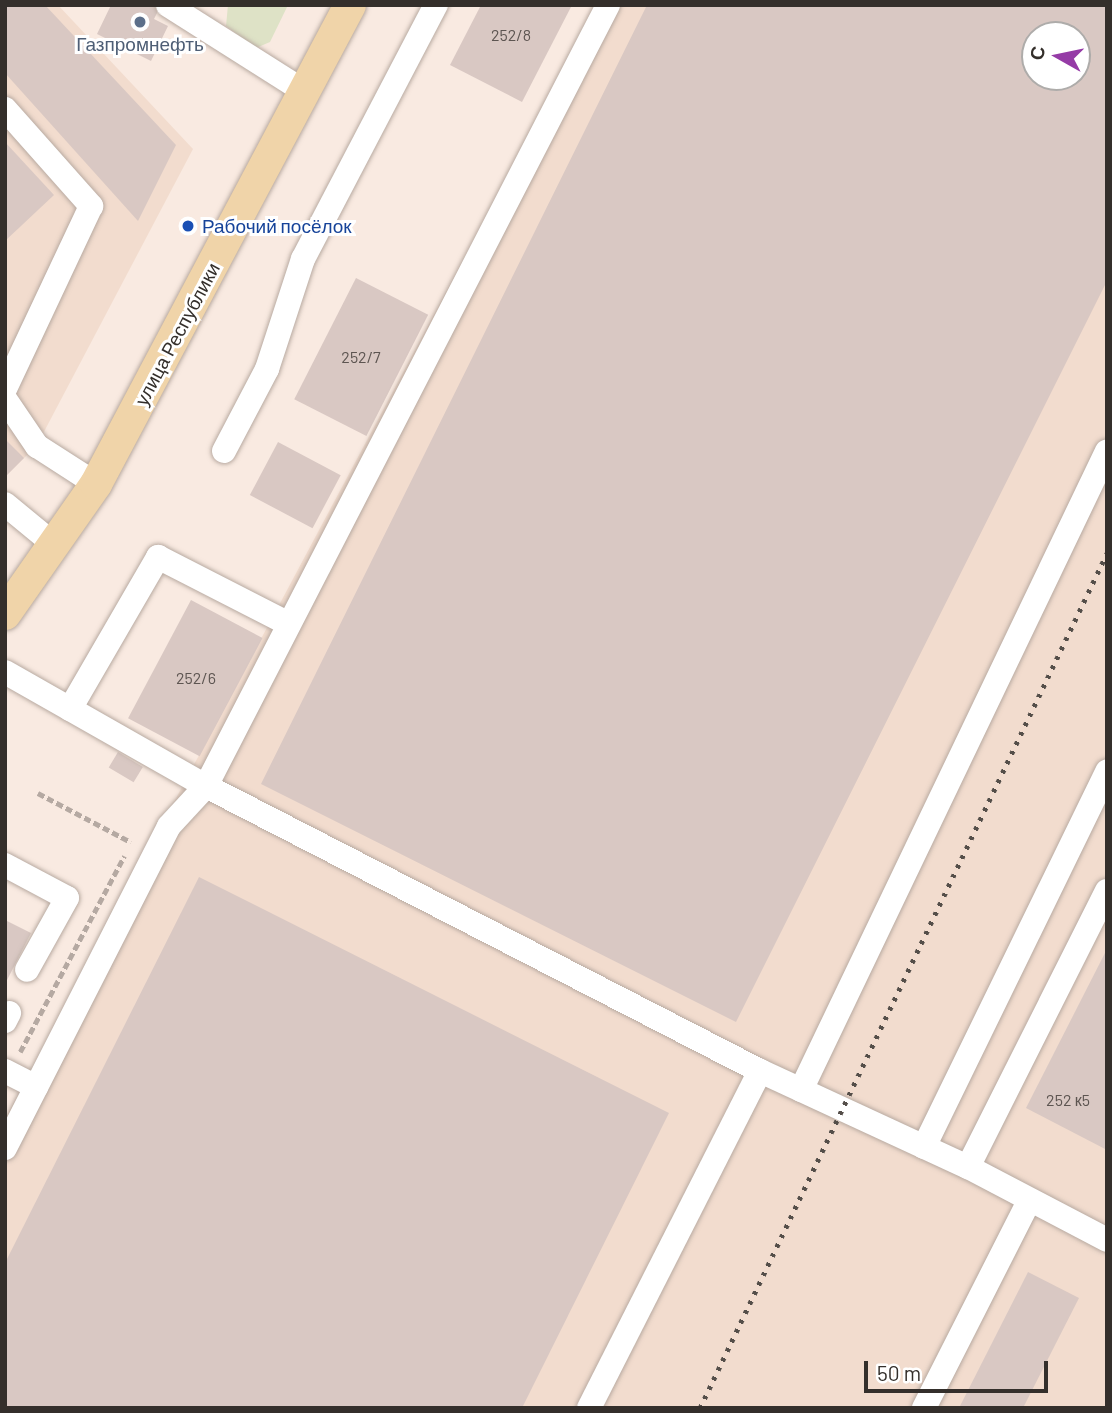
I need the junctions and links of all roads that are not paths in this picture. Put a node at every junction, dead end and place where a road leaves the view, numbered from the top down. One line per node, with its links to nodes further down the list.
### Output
1 (168, 5): 5 (lane)
2 (350, 5): 5 (main road, улица Республики)
3 (436, 5): 9 (lane)
4 (608, 5): 15 (lane)
5 (305, 92): 11 (main road, улица Республики)
6 (5, 109): 7 (lane)
7 (5, 389)
8 (5, 399): 11 (lane)
9 (224, 451)
10 (1107, 451): 26 (lane)
11 (96, 484): 13 (main road, улица Республики)
12 (5, 504): 13 (lane)
13 (56, 546): 14 (main road, улица Республики)
14 (5, 614)
15 (289, 624): 17 (lane); 19 (lane)
16 (5, 672): 17 (lane)
17 (70, 709): 19 (lane)
18 (1107, 771): 27 (lane)
19 (206, 786): 24 (lane); 25 (lane)
20 (5, 865): 22 (lane)
21 (1107, 891): 29 (lane)
22 (27, 970)
23 (5, 1071): 25 (lane)
24 (760, 1071): 26 (lane); 32 (lane)
25 (36, 1087): 28 (lane)
26 (801, 1090): 27 (lane)
27 (924, 1147): 29 (lane)
28 (5, 1148)
29 (968, 1167): 30 (lane)
30 (1029, 1201): 31 (lane); 33 (lane)
31 (1107, 1240)
32 (589, 1408)
33 (924, 1408)

